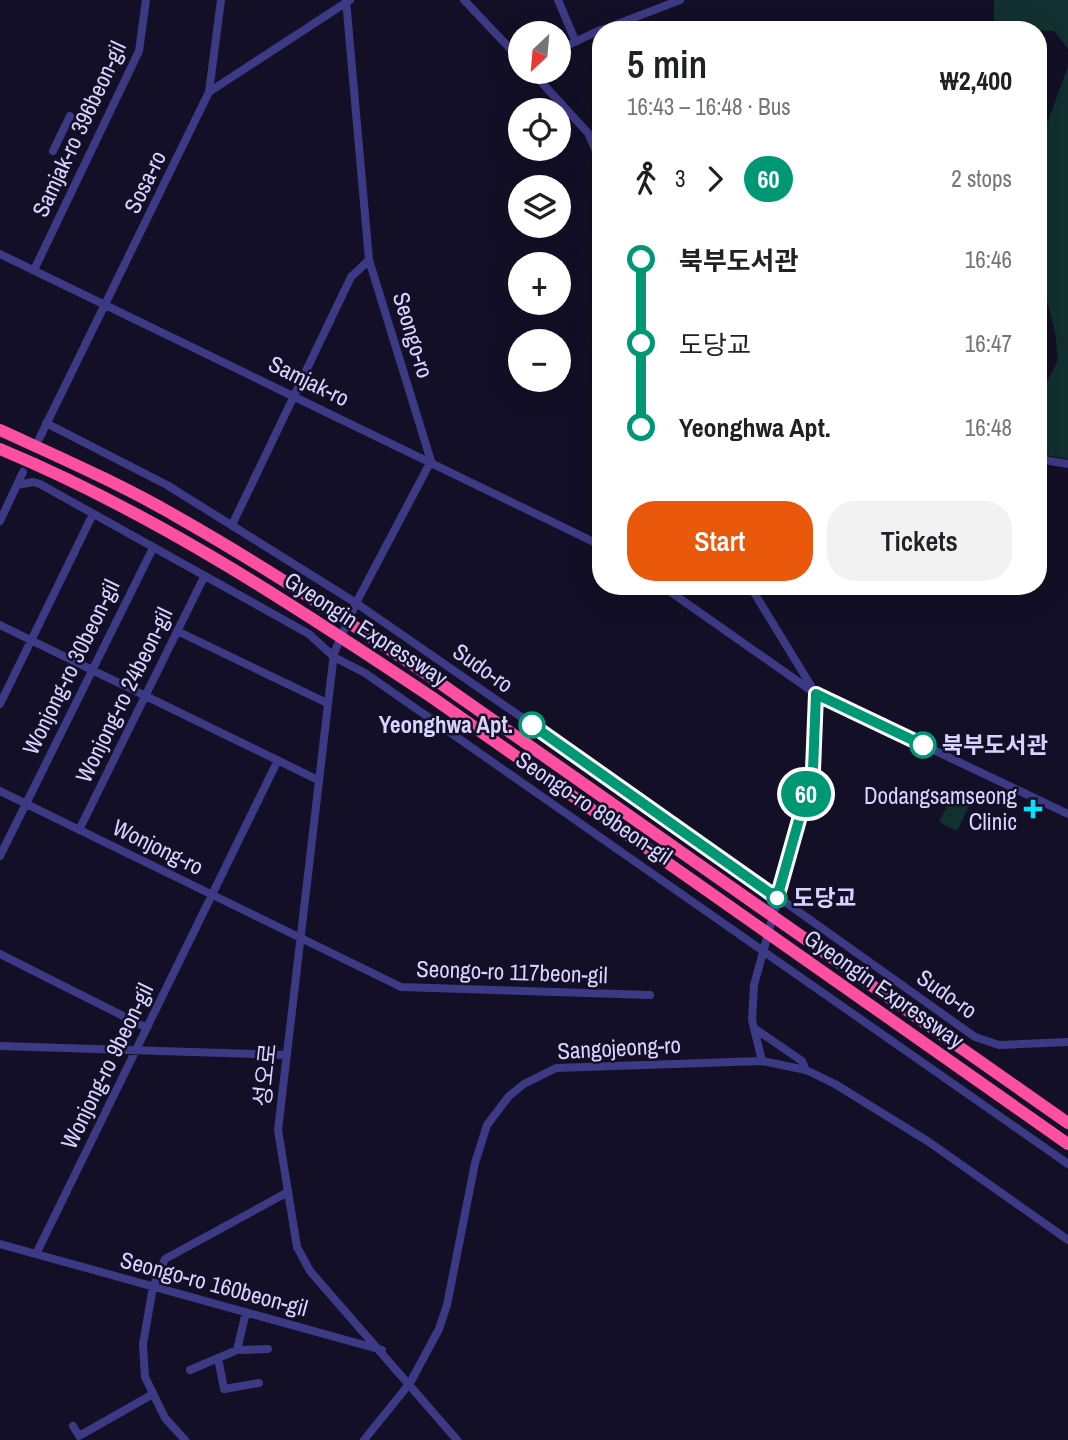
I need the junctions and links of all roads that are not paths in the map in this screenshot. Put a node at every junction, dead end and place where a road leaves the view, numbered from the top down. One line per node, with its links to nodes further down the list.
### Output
1 (146, 0): 19 (street, Samjak-ro 396beon-gil)
2 (221, 0): 13 (street)
3 (464, 0): 11 (street)
4 (558, 0): 9 (street)
5 (680, 0): 7 (street)
6 (348, 1): 13 (street); 18 (street, Seongo-ro)
7 (625, 21)
8 (592, 34): 9 (street)
9 (576, 40): 10 (street)
10 (571, 43)
11 (508, 46)
12 (542, 84): 15 (street)
13 (209, 92): 20 (street, Sosa-ro)
14 (71, 116): 16 (street)
15 (592, 140)
16 (53, 151)
17 (0, 254): 19 (street, Samjak-ro)
18 (369, 260): 21 (street); 27 (street, Seongo-ro)
19 (34, 271): 20 (street, Samjak-ro)
20 (106, 304): 21 (street, Samjak-ro); 22 (street, Sosa-ro)
21 (295, 396): 27 (street, Samjak-ro); 33 (street)
22 (46, 423): 24 (street, Sosa-ro); 33 (street, Sudo-ro)
23 (0, 430): 69 (highway, Gyeongin Expressway)
24 (39, 439)
25 (0, 449): 70 (highway, Gyeongin Expressway)
26 (1047, 460): 28 (street)
27 (431, 461): 34 (street, Samjak-ro); 39 (street)
28 (1068, 464)
29 (23, 472): 30 (street)
30 (17, 485): 31 (street, Seongo-ro 89beon-gil); 32 (street)
31 (93, 514): 35 (street, Seongo-ro 89beon-gil); 42 (street)
32 (0, 521)
33 (232, 525): 39 (street, Sudo-ro)
34 (592, 541)
35 (153, 548): 36 (street, Seongo-ro 89beon-gil); 44 (street, Wonjong-ro 30beon-gil)
36 (204, 577): 41 (street, Wonjong-ro 24beon-gil); 43 (street, Seongo-ro 89beon-gil)
37 (675, 595): 45 (street)
38 (756, 595): 45 (street)
39 (356, 603): 43 (street); 57 (street, Sudo-ro)
40 (0, 625): 42 (street)
41 (177, 631): 46 (street, Wonjong-ro 24beon-gil); 47 (street)
42 (32, 640): 44 (street); 48 (street)
43 (334, 657): 47 (street, 성오로); 71 (street, Seongo-ro 89beon-gil)
44 (91, 669): 46 (street); 52 (street, Wonjong-ro 30beon-gil)
45 (816, 694): 53 (street); 57 (street)
46 (145, 695): 49 (street); 54 (street, Wonjong-ro 24beon-gil)
47 (327, 703): 50 (street, 성오로)
48 (0, 704)
49 (278, 760): 50 (street); 56 (street, Wonjong-ro 9beon-gil)
50 (318, 779): 58 (street, 성오로)
51 (0, 791): 52 (street, Wonjong-ro)
52 (25, 804): 54 (street, Wonjong-ro); 55 (street, Wonjong-ro 30beon-gil)
53 (1068, 814)
54 (79, 830): 56 (street, Wonjong-ro)
55 (0, 856)
56 (212, 895): 58 (street, Wonjong-ro); 61 (street, Wonjong-ro 9beon-gil)
57 (777, 898): 62 (street); 63 (street, Sudo-ro)
58 (299, 938): 60 (street, Seongo-ro 117beon-gil); 66 (street, 성오로)
59 (0, 954): 61 (street)
60 (650, 995)
61 (147, 1028): 65 (street, Wonjong-ro 9beon-gil)
62 (754, 1028): 67 (street); 68 (street)
63 (1068, 1042)
64 (0, 1046): 65 (street)
65 (135, 1050): 66 (street); 75 (street, Wonjong-ro 9beon-gil)
66 (287, 1055): 72 (street, 성오로)
67 (761, 1062): 68 (street, Sangojeong-ro); 84 (street, Sangojeong-ro)
68 (806, 1070): 73 (street, Sangojeong-ro)
69 (1068, 1123)
70 (1068, 1144)
71 (1068, 1164)
72 (288, 1192): 76 (street); 80 (street, 성오로)
73 (1068, 1240)
74 (0, 1244): 75 (street, Seongo-ro 160beon-gil)
75 (36, 1254): 76 (street, Seongo-ro 160beon-gil)
76 (153, 1287): 77 (street, Seongo-ro 160beon-gil); 85 (street)
77 (246, 1312): 79 (street); 80 (street, Seongo-ro 160beon-gil)
78 (268, 1349): 79 (street)
79 (237, 1350): 81 (street)
80 (382, 1350): 84 (street, 성오로)
81 (218, 1358): 82 (street); 83 (street)
82 (190, 1370)
83 (259, 1383)
84 (410, 1383): 88 (street, Sangojeong-ro); 89 (street, 성오로)
85 (153, 1394): 86 (street); 87 (street)
86 (73, 1426)
87 (185, 1440)
88 (364, 1440)
89 (457, 1440)

